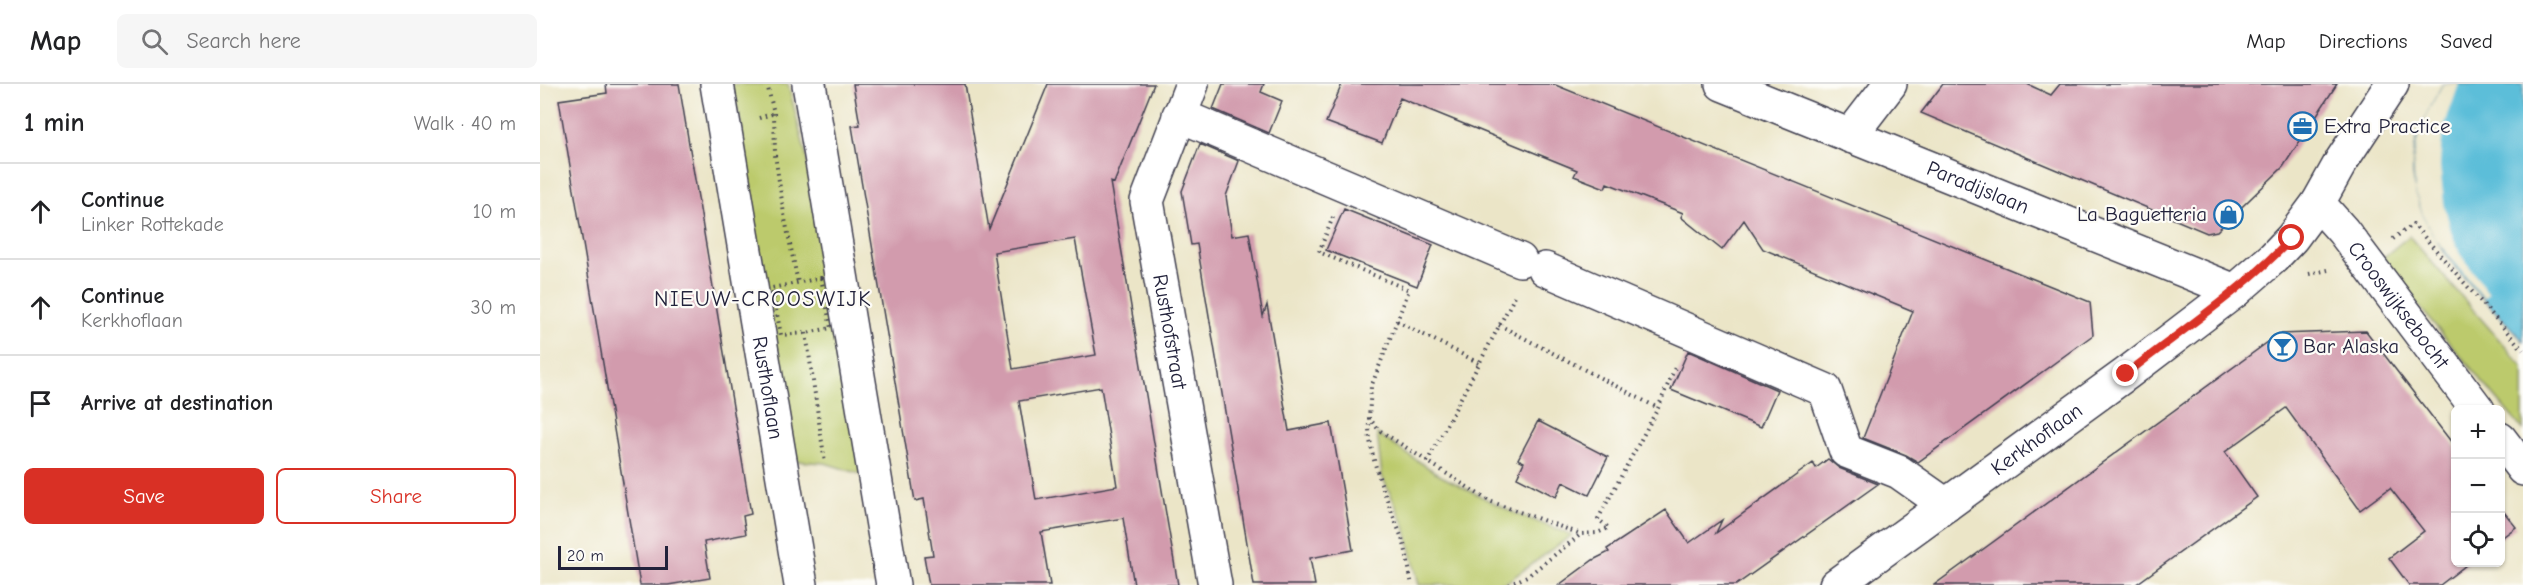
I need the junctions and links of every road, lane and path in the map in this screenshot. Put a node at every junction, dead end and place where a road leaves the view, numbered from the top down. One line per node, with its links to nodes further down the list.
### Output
1 (717, 84): 10 (street, Rusthoflaan)
2 (767, 84): 8 (path)
3 (1192, 84): 9 (street, Rusthofstraat)
4 (1722, 84): 11 (street, Paradijslaan)
5 (1890, 84): 11 (street)
6 (2392, 84): 16 (street, Kerkhoflaan)
7 (811, 99): 8 (path); 35 (street)
8 (774, 113): 10 (path); 12 (path)
9 (1179, 116): 15 (street); 36 (street, Rusthofstraat)
10 (723, 121): 34 (street, Rusthoflaan)
11 (1850, 136): 19 (street, Paradijslaan)
12 (775, 155): 13 (path); 14 (path); 18 (path)
13 (786, 155)
14 (765, 159)
15 (1345, 186): 17 (street); 20 (path)
16 (2318, 203): 19 (street, Kerkhoflaan); 25 (street, Crooswijksebocht)
17 (1528, 273): 21 (path); 22 (street)
18 (798, 283): 23 (path); 23 (path)
19 (2235, 291): 32 (street, Kerkhoflaan)
20 (1397, 321): 24 (path); 27 (path)
21 (1499, 325): 24 (path); 26 (path)
22 (1691, 331): 26 (path); 32 (street)
23 (806, 333): 30 (path)
24 (1479, 363): 29 (path)
25 (2474, 405)
26 (1658, 408): 33 (path)
27 (1369, 418): 29 (path); 37 (path)
28 (2505, 446): 31 (street)
29 (1427, 462): 33 (path)
30 (825, 463)
31 (2523, 469)
32 (1946, 505): 39 (street, Kerkhoflaan)
33 (1581, 534): 38 (path)
34 (801, 585)
35 (892, 585)
36 (1215, 585)
37 (1412, 585)
38 (1509, 585)
39 (1836, 585)

